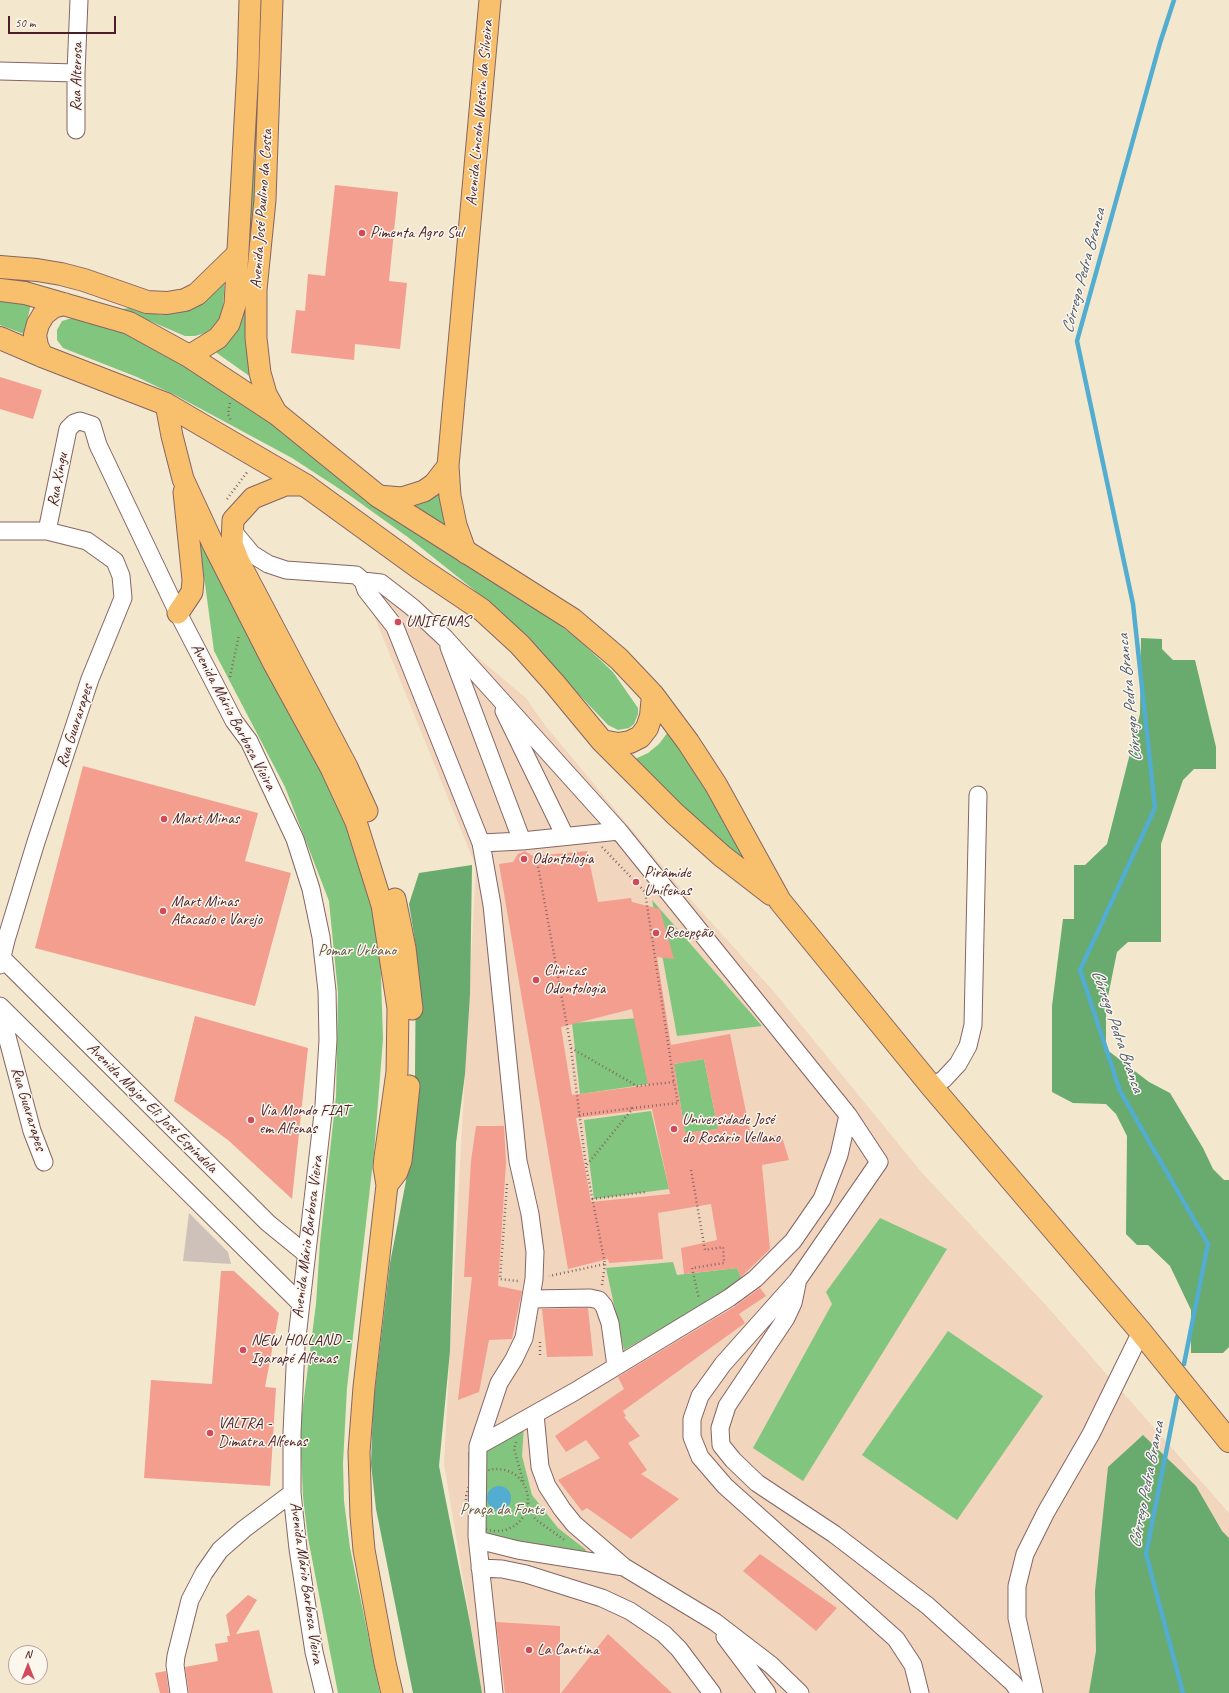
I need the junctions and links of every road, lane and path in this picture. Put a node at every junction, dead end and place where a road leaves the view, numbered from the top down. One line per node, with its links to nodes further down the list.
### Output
1 (79, 0): 8 (street, Rua Alterosa)
2 (250, 0): 5 (main road, Avenida José Paulino da Costa)
3 (272, 0): 6 (main road, Avenida José Paulino da Costa)
4 (490, 0): 24 (main road, Avenida Lincoln Westin da Silveira)
5 (248, 68): 6 (main road); 10 (main road, Avenida José Paulino da Costa)
6 (270, 69): 11 (main road, Avenida José Paulino da Costa)
7 (0, 70): 8 (street)
8 (76, 73): 9 (street, Rua Alterosa)
9 (76, 130)
10 (244, 141): 11 (main road); 12 (main road, Avenida José Paulino da Costa)
11 (267, 143): 21 (main road, Avenida José Paulino da Costa)
12 (236, 256): 13 (highway); 18 (main road, Avenida José Paulino da Costa)
13 (0, 268)
14 (0, 290): 15 (highway)
15 (64, 304): 17 (highway); 18 (highway)
16 (0, 338): 17 (highway)
17 (42, 356): 20 (highway)
18 (189, 356): 21 (highway)
19 (230, 402): 22 (path)
20 (166, 404): 25 (main road); 26 (highway)
21 (277, 414): 27 (highway)
22 (236, 424)
23 (68, 429): 30 (street, Rua Xingu); 33 (street, Avenida Mário Barbosa Vieira)
24 (448, 466): 27 (main road); 31 (main road, Avenida Lincoln Westin da Silveira)
25 (183, 479): 33 (main road); 59 (main road)
26 (305, 485): 28 (main road); 39 (highway)
27 (378, 496): 31 (highway)
28 (232, 530): 32 (street); 59 (main road)
29 (0, 531): 30 (street, Rua Guararapes)
30 (47, 531): 47 (street, Rua Guararapes)
31 (466, 553): 38 (highway)
32 (363, 581): 35 (street); 43 (street)
33 (178, 613): 62 (street, Avenida Mário Barbosa Vieira)
34 (239, 633): 36 (path)
35 (445, 638): 37 (street); 45 (street)
36 (230, 677)
37 (495, 693): 41 (street); 42 (street)
38 (652, 695): 39 (highway); 46 (highway)
39 (602, 741): 46 (highway)
40 (978, 795): 52 (street)
41 (619, 831): 42 (street); 55 (street)
42 (566, 836): 45 (street)
43 (481, 842): 45 (street); 64 (street)
44 (598, 843): 51 (path)
45 (528, 844): 50 (path)
46 (780, 901): 52 (highway)
47 (1, 961): 62 (street, Avenida Major Eli José Espíndola)
48 (0, 1006): 68 (street)
49 (0, 1010): 56 (street, Rua Guararapes)
50 (571, 1048): 51 (path); 54 (path)
51 (674, 1082): 53 (path)
52 (932, 1087): 70 (highway)
53 (633, 1108): 54 (path); 57 (path)
54 (579, 1115): 57 (path)
55 (848, 1115): 65 (street); 69 (street)
56 (44, 1162)
57 (586, 1166): 61 (path)
58 (691, 1170): 69 (path)
59 (387, 1185): 87 (main road)
60 (646, 1192): 61 (path)
61 (592, 1199): 63 (path)
62 (306, 1254): 68 (street, Avenida Mário Barbosa Vieira)
63 (605, 1264): 64 (path); 67 (path)
64 (534, 1279): 66 (street)
65 (797, 1282): 92 (street); 93 (street)
66 (531, 1299): 67 (street); 75 (street)
67 (599, 1300): 71 (street)
68 (300, 1303): 78 (street, Avenida Mário Barbosa Vieira)
69 (702, 1314): 71 (street)
70 (1141, 1332): 74 (highway); 94 (street)
71 (616, 1366): 72 (street)
72 (534, 1414): 75 (street); 82 (street)
73 (518, 1436): 77 (path)
74 (1229, 1441)
75 (478, 1446): 76 (street)
76 (473, 1481): 77 (path); 80 (street); 80 (path)
77 (524, 1484): 79 (path)
78 (292, 1493): 85 (street); 86 (street, Avenida Mário Barbosa Vieira)
79 (528, 1503): 80 (path); 81 (path)
80 (476, 1527): 82 (street); 83 (street)
81 (570, 1544)
82 (624, 1567): 84 (street)
83 (480, 1568): 88 (street); 89 (street)
84 (715, 1622): 90 (street); 91 (street)
85 (179, 1693)
86 (324, 1693)
87 (392, 1693)
88 (494, 1693)
89 (712, 1693)
90 (767, 1693)
91 (800, 1693)
92 (920, 1693)
93 (1020, 1693)
94 (1034, 1693)

